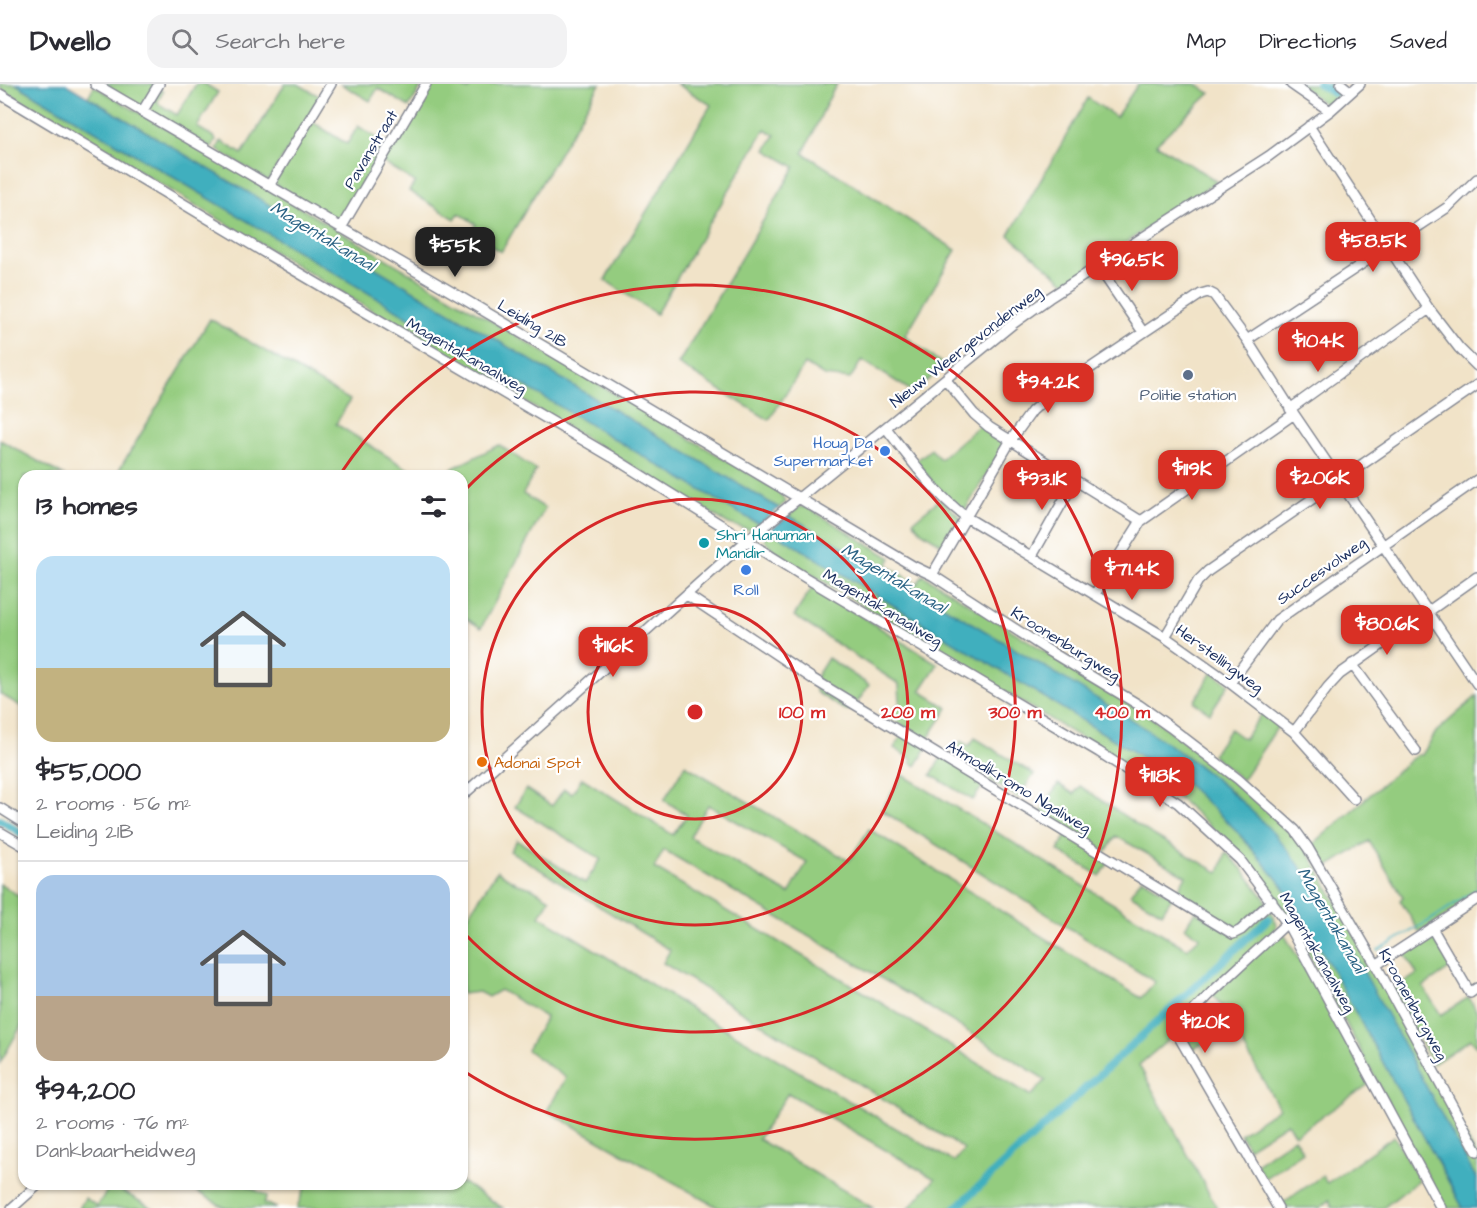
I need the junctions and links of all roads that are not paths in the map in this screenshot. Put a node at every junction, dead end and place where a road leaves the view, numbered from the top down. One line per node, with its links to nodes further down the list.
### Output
1 (95, 84): 11 (street, Leiding 21B)
2 (159, 84): 11 (street)
3 (330, 84): 14 (street)
4 (426, 84): 15 (street, Pavanstraat)
5 (1291, 84): 10 (street)
6 (1341, 84): 8 (street)
7 (1360, 84): 8 (street, Nieuw Weergevondenweg)
8 (1351, 92): 10 (street, Nieuw Weergevondenweg)
9 (0, 94): 33 (street, Magentakanaalweg)
10 (1329, 111): 12 (street, Nieuw Weergevondenweg)
11 (142, 112): 14 (street, Leiding 21B)
12 (1309, 126): 16 (street); 17 (street, Nieuw Weergevondenweg)
13 (1477, 179): 16 (street)
14 (269, 186): 15 (street, Leiding 21B)
15 (341, 228): 30 (street, Leiding 21B)
16 (1388, 248): 18 (street); 20 (street)
17 (1098, 266): 19 (street); 22 (street, Nieuw Weergevondenweg)
18 (1429, 309): 21 (street); 24 (street)
19 (1143, 333): 20 (street); 26 (street)
20 (1246, 340): 24 (street)
21 (1477, 366)
22 (946, 380): 25 (street, Nieuw Weergevondenweg); 26 (street)
23 (1477, 385): 29 (street)
24 (1292, 411): 29 (street); 32 (street)
25 (886, 428): 30 (street, Nieuw Weergevondenweg); 31 (street, Herstellingweg)
26 (1011, 440): 27 (street); 31 (street)
27 (1075, 480): 32 (street); 35 (street)
28 (1477, 480): 34 (street, Succesvolweg)
29 (1339, 481): 34 (street); 41 (street)
30 (799, 499): 33 (street, Nieuw Weergevondenweg); 36 (street, Kroonenburgweg)
31 (966, 517): 35 (street, Herstellingweg); 36 (street)
32 (1140, 521): 39 (street)
33 (746, 541): 38 (street, Nieuw Weergevondenweg); 54 (street, Magentakanaalweg)
34 (1383, 546): 40 (street); 43 (street, Succesvolweg)
35 (1032, 556): 39 (street, Herstellingweg)
36 (932, 575): 57 (street, Kroonenburgweg)
37 (1477, 577): 40 (street)
38 (687, 594): 47 (street, Nieuw Weergevondenweg); 54 (street, Atmodikromo Ngaliweg)
39 (1095, 594): 41 (street, Herstellingweg)
40 (1428, 611): 42 (street); 44 (street)
41 (1165, 637): 43 (street, Herstellingweg)
42 (1352, 664): 45 (street); 46 (street)
43 (1230, 683): 45 (street, Herstellingweg)
44 (1477, 684)
45 (1294, 732): 48 (street, Herstellingweg)
46 (1416, 751)
47 (468, 791)
48 (1354, 799)
49 (0, 808): 50 (street)
50 (18, 819)
51 (0, 832): 52 (street)
52 (18, 842)
53 (1477, 899): 56 (street)
54 (1272, 901): 55 (street, Magentakanaalweg)
55 (1287, 923): 62 (street); 63 (street, Magentakanaalweg)
56 (1432, 928): 57 (street); 58 (street)
57 (1376, 965): 59 (street, Kroonenburgweg)
58 (1477, 988)
59 (1477, 1151)
60 (32, 1190): 61 (street)
61 (12, 1208)
62 (1278, 1208)
63 (1440, 1208)

